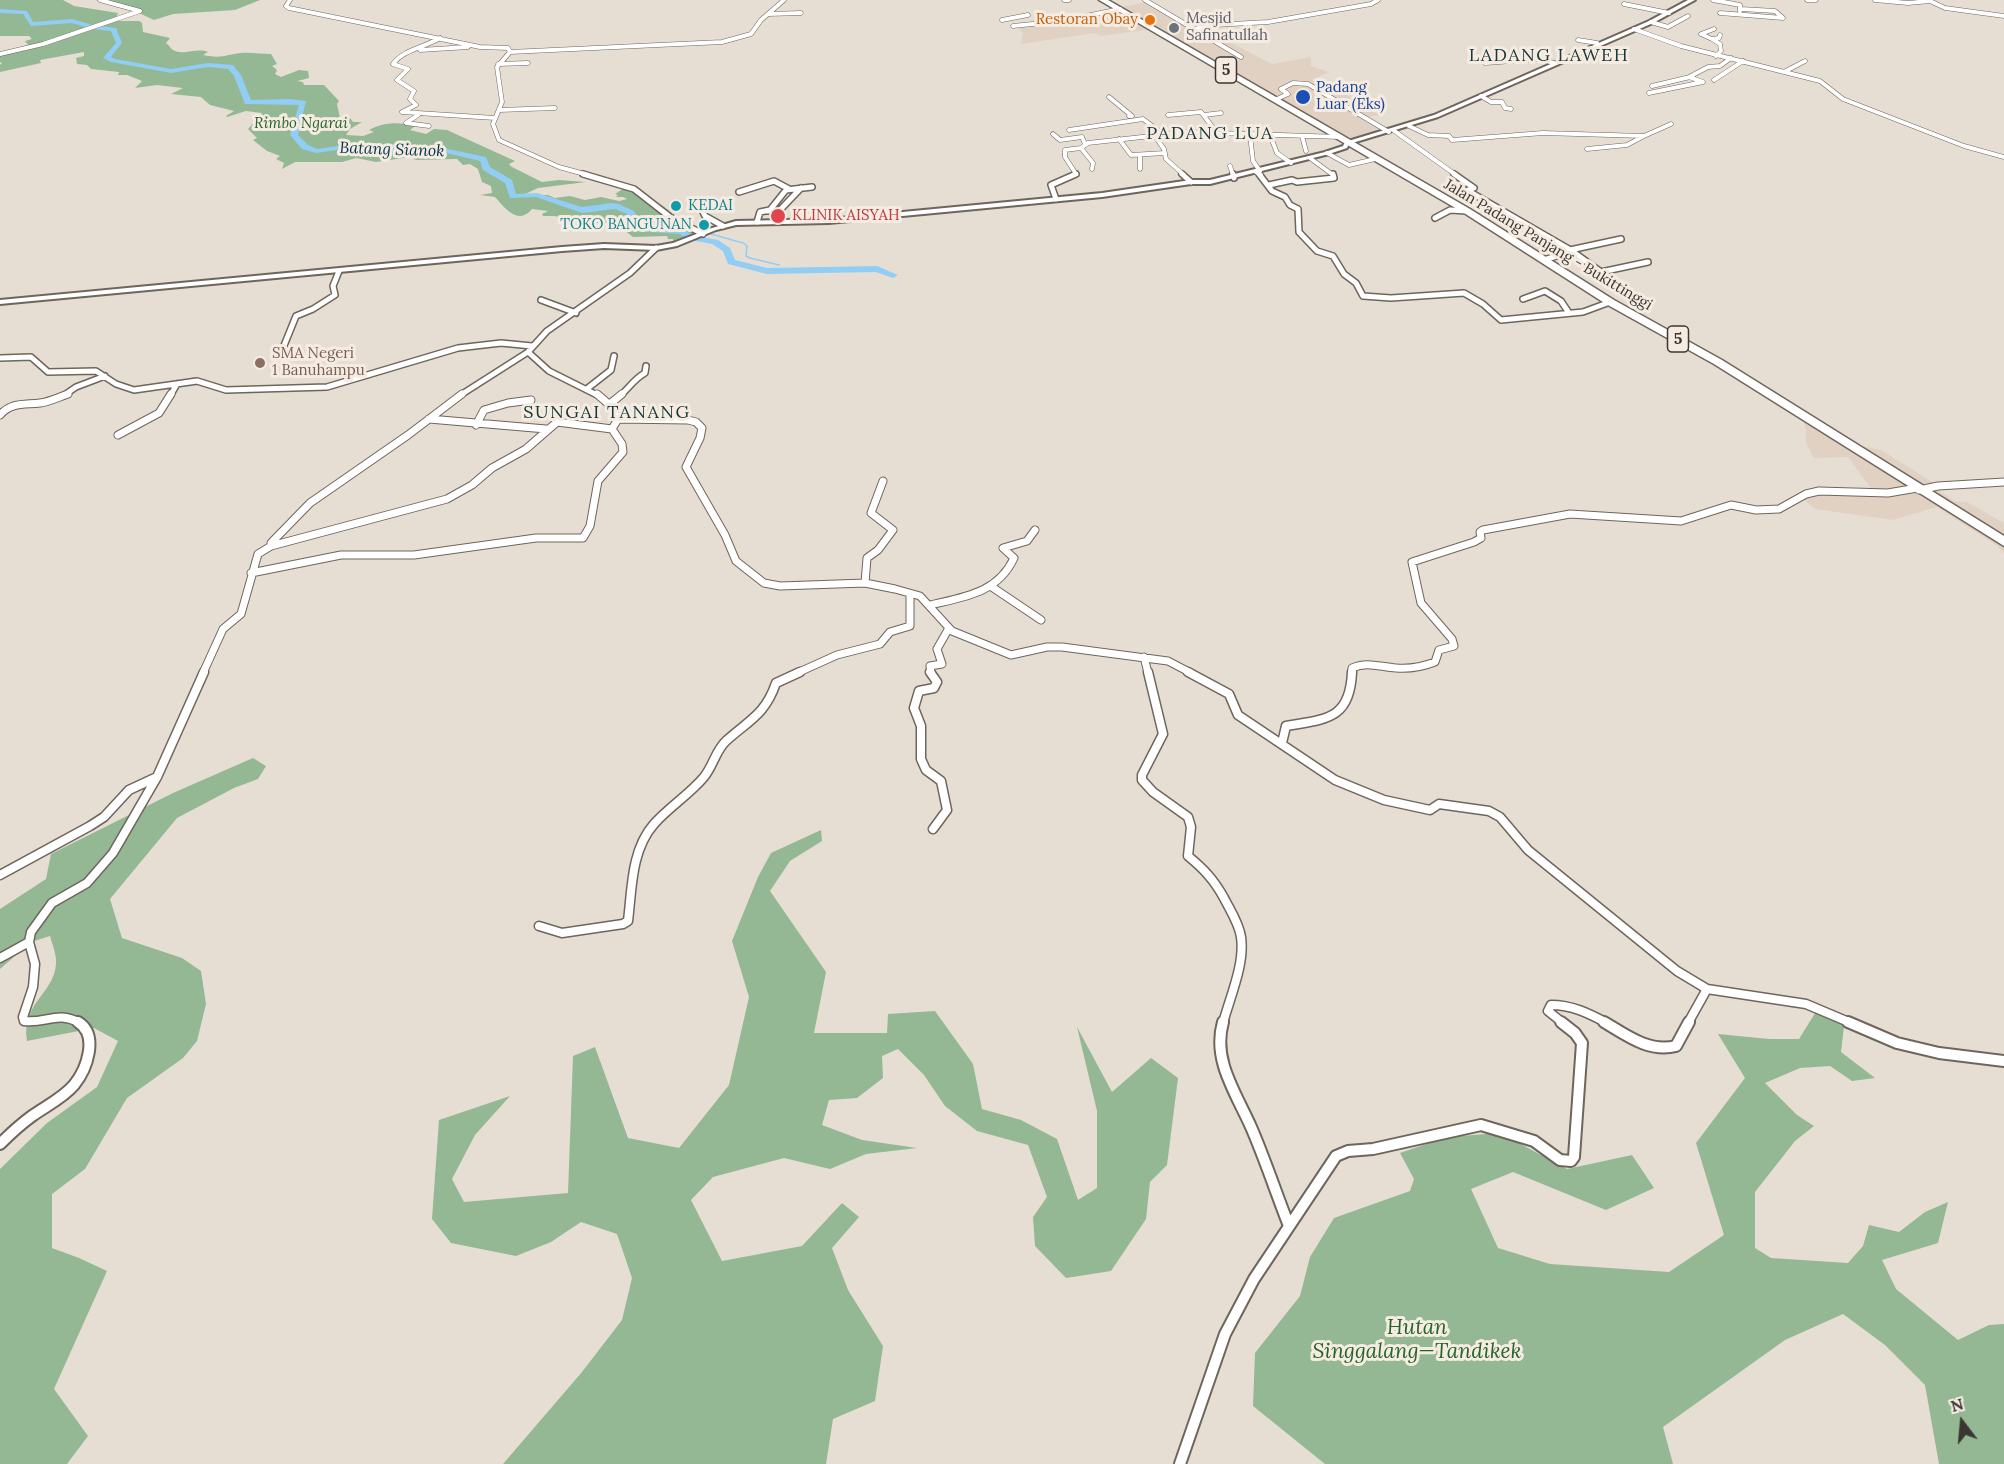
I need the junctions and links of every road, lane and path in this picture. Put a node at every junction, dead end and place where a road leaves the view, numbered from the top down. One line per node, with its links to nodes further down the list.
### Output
1 (100, 0): 43 (street)
2 (290, 0): 36 (street)
3 (784, 0): 20 (street)
4 (1064, 0): 5 (street)
5 (1069, 0)
6 (1103, 0): 15 (highway, Jalan Padang Panjang - Bukittinggi / 5)
7 (1145, 0): 30 (street)
8 (1378, 0): 30 (street)
9 (1692, 0): 21 (main road)
10 (1713, 0): 16 (street)
11 (1807, 0): 12 (street)
12 (1816, 0)
13 (1875, 0): 25 (street)
14 (1624, 4): 21 (street)
15 (1120, 9): 27 (street); 58 (highway, Jalan Padang Panjang - Bukittinggi / 5)
16 (1741, 9): 24 (street); 24 (street)
17 (1023, 12): 22 (street)
18 (801, 13): 20 (street)
19 (1720, 13): 24 (street)
20 (768, 14): 34 (street)
21 (1669, 14): 28 (main road)
22 (1028, 15): 26 (street); 27 (street)
23 (1688, 16): 28 (street)
24 (1740, 16)
25 (2004, 16)
26 (1002, 20)
27 (1039, 22): 29 (street)
28 (1651, 22): 31 (main road)
29 (1013, 26)
30 (1194, 29): 45 (street)
31 (1634, 29): 39 (main road); 44 (street)
32 (1714, 29): 37 (street)
33 (727, 33): 34 (street)
34 (749, 35): 42 (street)
35 (1720, 35): 37 (street)
36 (440, 38): 40 (street); 41 (street)
37 (1712, 39): 44 (street)
38 (1578, 40): 39 (street)
39 (1597, 43): 51 (main road)
40 (472, 46): 41 (street); 42 (street)
41 (420, 50): 63 (street)
42 (510, 52): 52 (street)
43 (0, 54)
44 (1716, 56): 46 (street)
45 (1241, 57)
46 (1731, 58): 47 (street); 54 (street)
47 (1743, 61): 53 (street); 55 (street)
48 (1805, 61): 53 (street)
49 (528, 63): 52 (street)
50 (1485, 63): 51 (street)
51 (1554, 63): 56 (main road)
52 (498, 64): 61 (street)
53 (1784, 72): 93 (street)
54 (1686, 78): 54 (street)
55 (1714, 80)
56 (1481, 96): 60 (street); 71 (main road)
57 (1109, 97): 67 (street)
58 (1277, 99): 74 (street); 86 (highway, Jalan Padang Panjang - Bukittinggi / 5)
59 (555, 108): 61 (street)
60 (1511, 109)
61 (499, 110): 66 (street)
62 (1221, 113): 65 (street)
63 (419, 114): 66 (street); 70 (street)
64 (1168, 115): 65 (street)
65 (1204, 115): 75 (street)
66 (495, 118): 118 (street)
67 (1132, 118): 68 (street); 77 (street)
68 (1122, 123): 72 (street); 81 (street)
69 (1671, 124): 83 (street)
70 (429, 126)
71 (1409, 126): 74 (main road); 83 (street)
72 (1082, 128): 73 (street); 84 (street)
73 (1069, 130)
74 (1391, 131): 86 (main road); 121 (street)
75 (1217, 133): 77 (street); 79 (street)
76 (1053, 134): 84 (street)
77 (1163, 134): 78 (street)
78 (1154, 135): 81 (street); 89 (street)
79 (1250, 135): 80 (street); 99 (street)
80 (1270, 135): 82 (street); 95 (street)
81 (1136, 136): 85 (street)
82 (1302, 136): 86 (street); 92 (street)
83 (1644, 136): 88 (street)
84 (1080, 137): 87 (street)
85 (1119, 139): 87 (street); 91 (street)
86 (1344, 140): 90 (main road); 94 (highway, Jalan Padang Panjang - Bukittinggi / 5)
87 (1083, 146): 98 (street); 109 (street)
88 (1587, 149)
89 (1164, 153): 91 (street); 101 (street)
90 (1326, 153): 92 (main road); 94 (street)
91 (1140, 155): 97 (street)
92 (1308, 155): 95 (main road); 102 (street)
93 (2004, 157)
94 (1375, 159): 113 (highway, Jalan Padang Panjang - Bukittinggi / 5)
95 (1291, 163): 99 (main road)
96 (1230, 166): 100 (street)
97 (1140, 169)
98 (1092, 170)
99 (1258, 171): 100 (main road); 102 (street)
100 (1234, 178): 101 (main road)
101 (1191, 182): 109 (main road)
102 (1269, 185): 108 (street)
103 (812, 187): 104 (street)
104 (801, 188): 105 (street); 112 (street)
105 (789, 189): 107 (street); 112 (street)
106 (1288, 191): 108 (street)
107 (739, 192)
108 (1279, 194): 130 (street)
109 (1056, 199): 116 (main road)
110 (760, 205): 114 (street)
111 (701, 208): 117 (street)
112 (768, 211): 114 (street)
113 (1467, 211): 115 (street); 122 (highway, Jalan Padang Panjang - Bukittinggi / 5)
114 (760, 212): 116 (street)
115 (1435, 218)
116 (757, 222): 117 (main road)
117 (723, 226): 118 (main road)
118 (702, 234): 120 (main road)
119 (1621, 239): 121 (street)
120 (656, 248): 124 (main road); 129 (street)
121 (1571, 250): 122 (street); 123 (street)
122 (1544, 260): 127 (highway, Jalan Padang Panjang - Bukittinggi / 5)
123 (1647, 262)
124 (339, 271): 128 (main road); 132 (street)
125 (1523, 299): 130 (street)
126 (541, 300): 129 (street)
127 (1610, 302): 130 (street); 150 (highway, Jalan Padang Panjang - Bukittinggi / 5)
128 (0, 303)
129 (576, 313): 131 (street)
130 (1569, 313)
131 (530, 349): 137 (street); 138 (street); 143 (street)
132 (280, 353)
133 (614, 356): 138 (street)
134 (0, 358): 136 (street)
135 (646, 366): 140 (street)
136 (105, 376): 137 (street); 141 (street)
137 (177, 384): 147 (street)
138 (588, 388): 140 (street)
139 (531, 400): 144 (street)
140 (611, 403): 142 (street)
141 (0, 415)
142 (618, 419): 146 (street); 155 (street)
143 (429, 420): 144 (street); 153 (street)
144 (476, 425): 145 (street)
145 (546, 429): 146 (street); 153 (street)
146 (612, 429): 154 (street)
147 (118, 435)
148 (883, 482): 155 (street)
149 (2004, 482): 150 (street)
150 (1918, 489): 152 (highway, Jalan Padang Panjang - Bukittinggi / 5); 162 (street)
151 (1035, 530): 156 (street)
152 (2004, 542)
153 (271, 546): 154 (street)
154 (250, 573): 163 (street)
155 (865, 583): 157 (street)
156 (992, 587): 158 (street); 159 (street)
157 (910, 594): 158 (street); 166 (street)
158 (930, 605): 160 (street)
159 (1041, 620)
160 (949, 628): 161 (street); 164 (street)
161 (1144, 657): 162 (street); 172 (street)
162 (1282, 743): 169 (street)
163 (157, 777): 165 (street); 167 (street)
164 (933, 829)
165 (0, 875)
166 (539, 926)
167 (30, 942): 168 (street); 171 (street)
168 (0, 958)
169 (1707, 989): 170 (street); 172 (street)
170 (2004, 1061)
171 (0, 1144)
172 (1289, 1226): 173 (street)
173 (1180, 1464)

